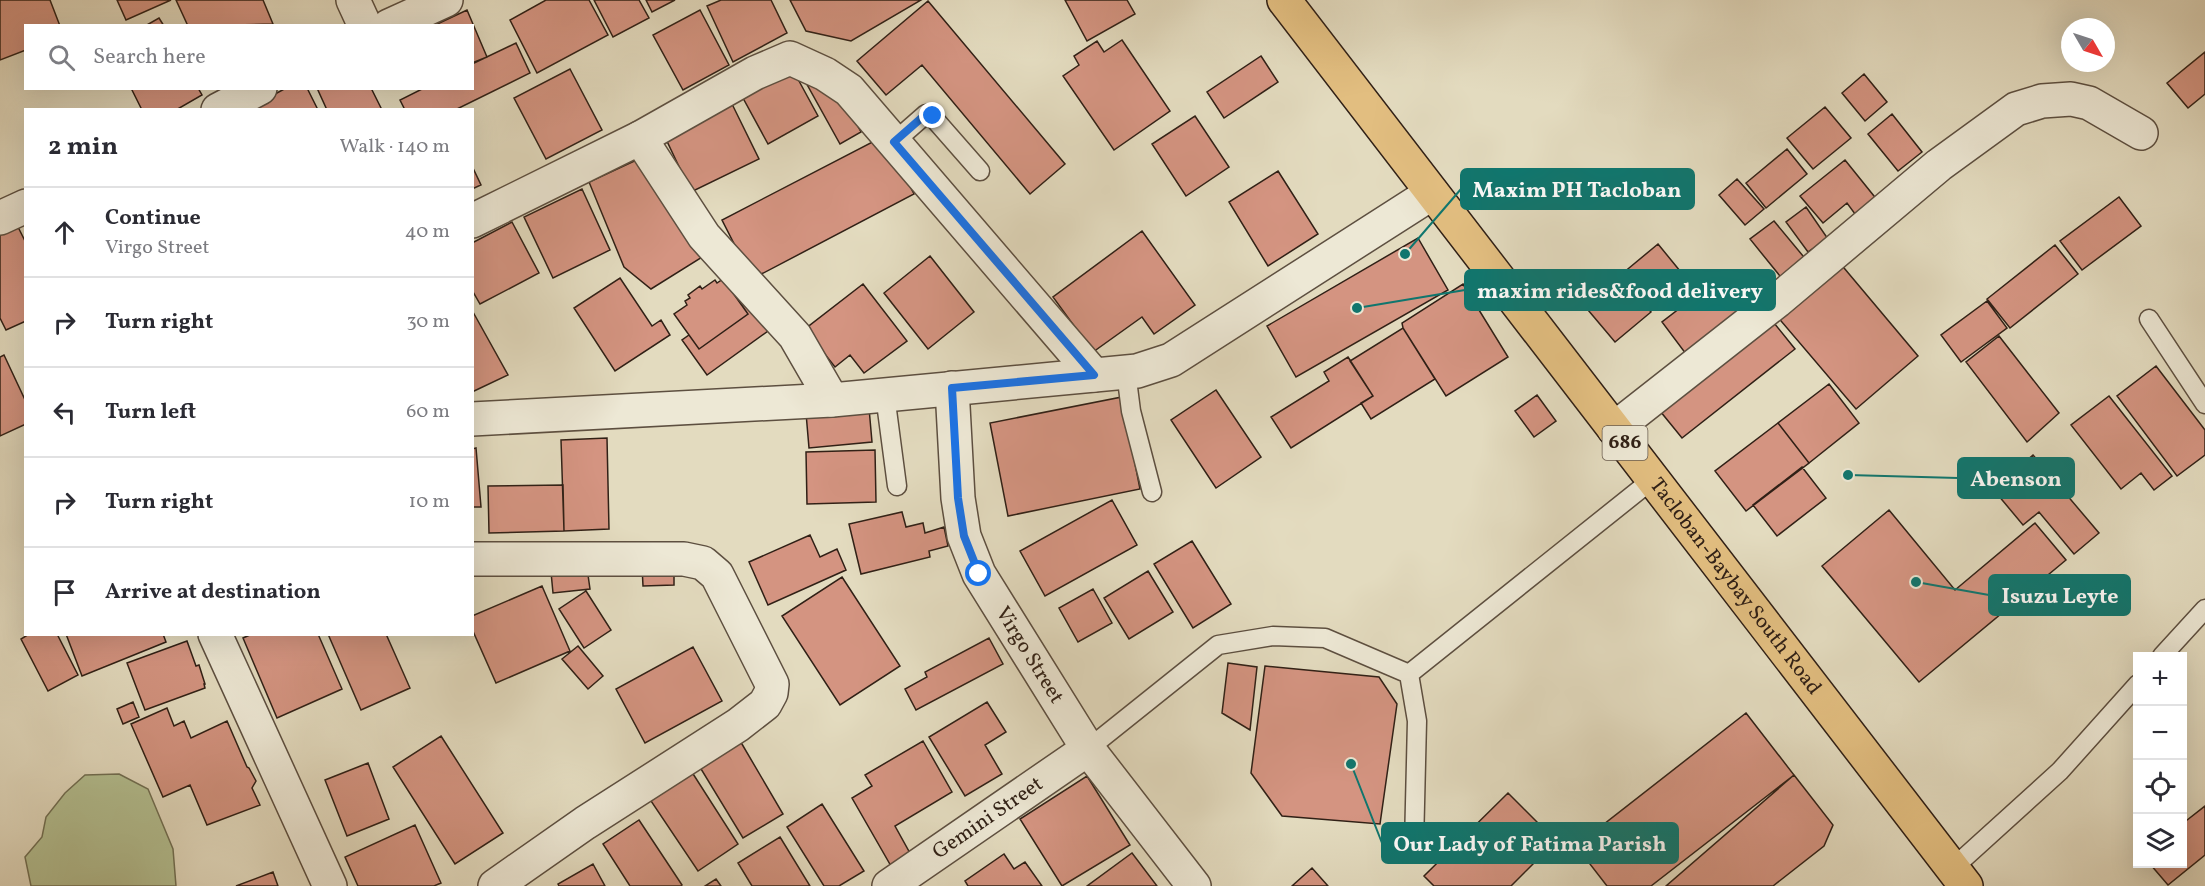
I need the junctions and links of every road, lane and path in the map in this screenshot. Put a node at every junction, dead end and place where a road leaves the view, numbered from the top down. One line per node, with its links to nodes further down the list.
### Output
1 (353, 0): 4 (street)
2 (446, 0): 5 (street)
3 (1284, 0): 12 (main road, Tacloban-Baybay South Road / 686)
4 (364, 24)
5 (392, 24)
6 (256, 90): 7 (street)
7 (222, 108)
8 (2141, 133): 23 (street)
9 (640, 138): 10 (street); 15 (street); 20 (street)
10 (894, 142): 11 (lane); 17 (street)
11 (980, 171)
12 (1432, 193): 17 (street); 23 (main road, Tacloban-Baybay South Road / 686)
13 (24, 207): 14 (street)
14 (0, 218)
15 (474, 220)
16 (2149, 319): 21 (lane)
17 (1110, 374): 18 (street); 26 (lane)
18 (952, 388): 19 (street); 33 (street, Virgo Street)
19 (885, 395): 20 (street); 25 (lane)
20 (832, 400): 22 (street)
21 (2205, 404)
22 (474, 419)
23 (1614, 429): 24 (main road, Tacloban-Baybay South Road / 686)
24 (1653, 479): 31 (lane); 35 (main road, Tacloban-Baybay South Road / 686)
25 (897, 486)
26 (1152, 492)
27 (474, 559): 37 (street)
28 (2205, 609): 30 (lane)
29 (216, 636): 36 (street)
30 (2166, 652)
31 (1409, 674): 33 (lane); 34 (lane)
32 (2133, 690): 35 (lane)
33 (1088, 749): 38 (street, Gemini Street); 39 (street, Virgo Street)
34 (1414, 845)
35 (1960, 877)
36 (330, 886)
37 (495, 886)
38 (889, 886)
39 (1194, 886)

